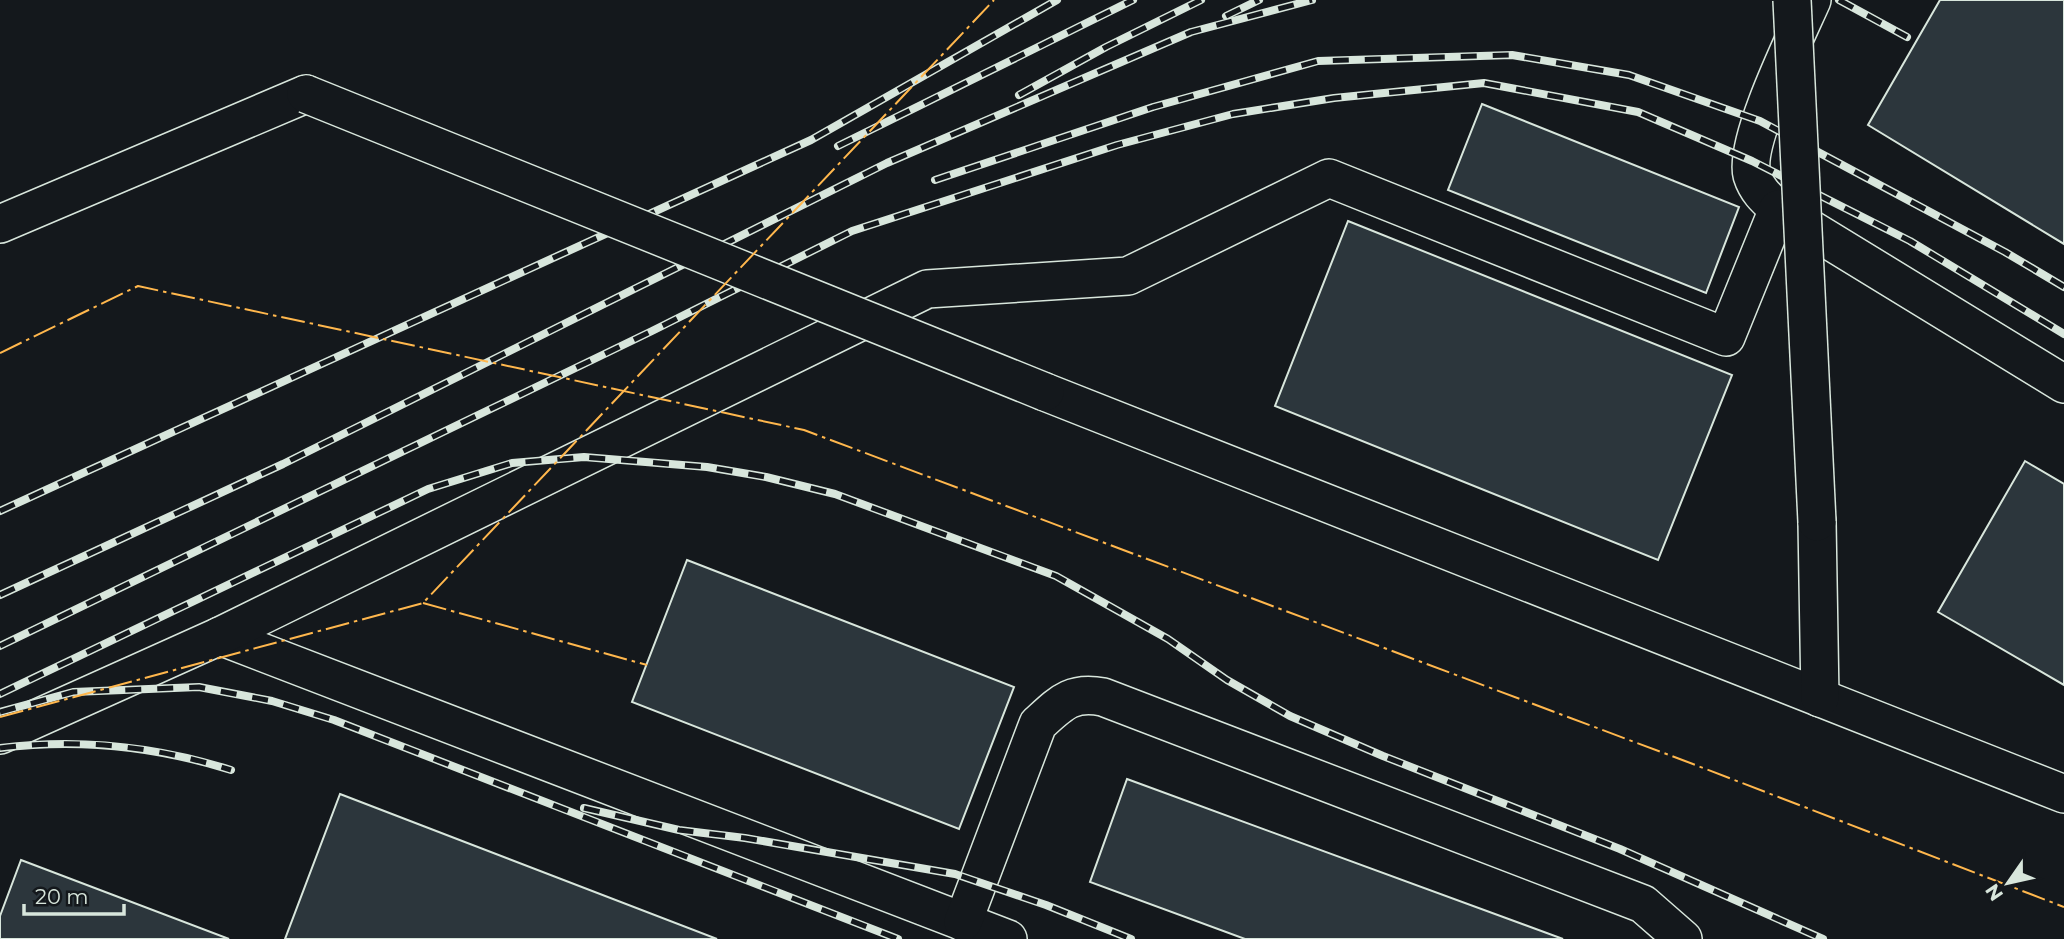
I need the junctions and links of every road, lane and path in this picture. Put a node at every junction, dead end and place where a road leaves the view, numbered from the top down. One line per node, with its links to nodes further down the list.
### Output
1 (1792, 0): 7 (lane, bridge)
2 (1812, 0): 3 (lane)
3 (1778, 209): 5 (lane); 6 (lane)
4 (0, 224): 7 (lane, bridge)
5 (2064, 384)
6 (220, 636): 8 (lane); 10 (lane)
7 (1820, 698): 9 (lane)
8 (0, 735)
9 (2064, 794)
10 (963, 922): 11 (lane); 12 (lane)
11 (1008, 939)
12 (1683, 939)

